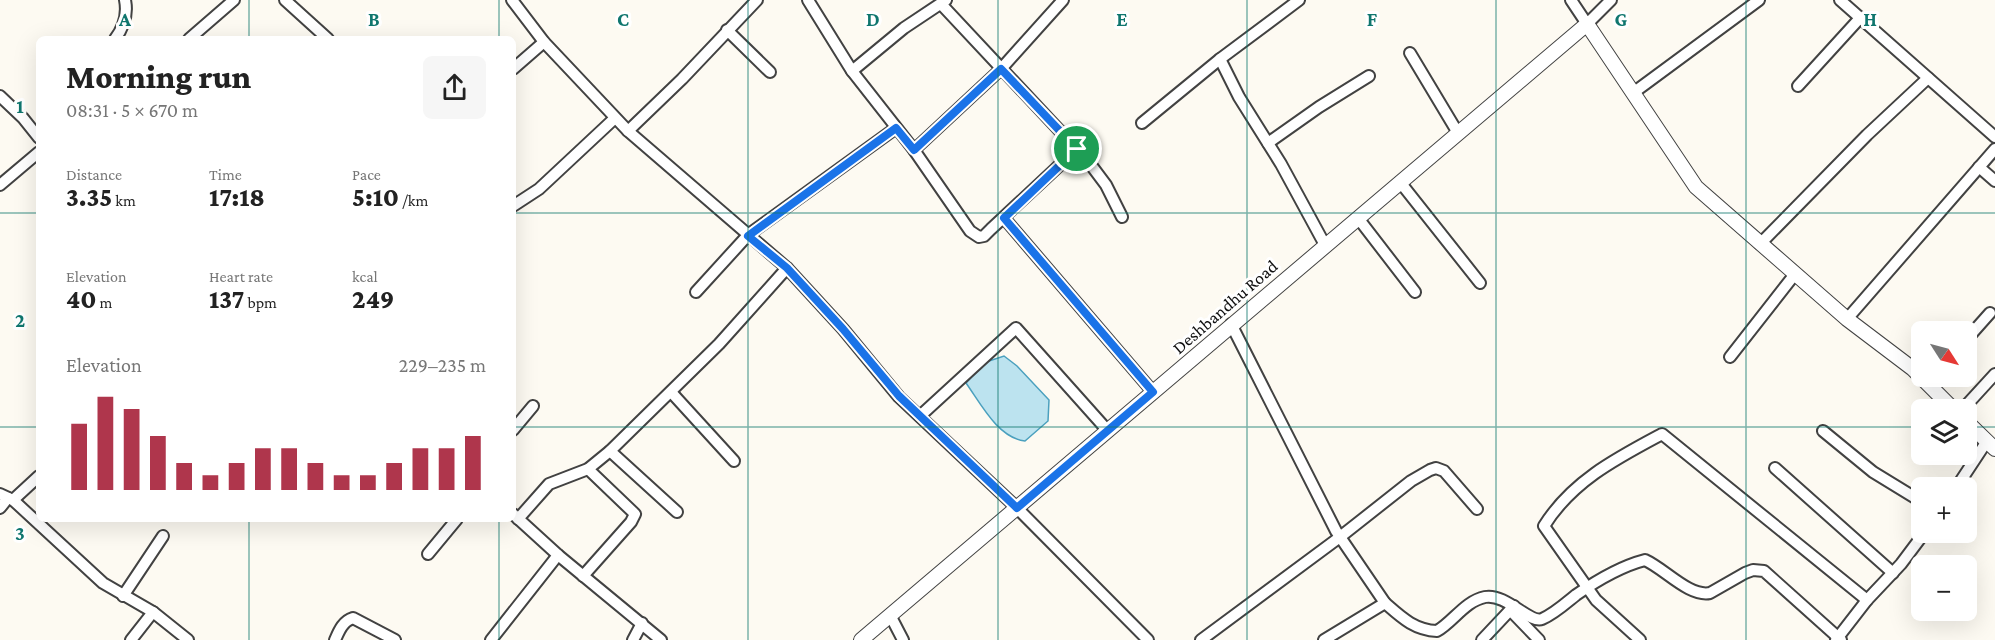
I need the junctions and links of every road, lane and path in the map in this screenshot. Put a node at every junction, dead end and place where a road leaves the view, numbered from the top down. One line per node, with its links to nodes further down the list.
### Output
1 (125, 0): 17 (street)
2 (234, 0): 18 (street)
3 (285, 0): 19 (street)
4 (512, 0): 20 (street)
5 (757, 0): 16 (street)
6 (808, 0): 25 (street)
7 (1063, 0): 24 (street)
8 (1299, 0): 22 (street)
9 (1571, 0): 15 (street)
10 (1611, 0): 15 (street, Deshbandhu Road)
11 (1759, 0): 30 (street)
12 (1840, 0): 14 (street)
13 (944, 2): 24 (street); 25 (street)
14 (1860, 18): 28 (street); 29 (street)
15 (1587, 24): 30 (street); 37 (street, Deshbandhu Road)
16 (727, 30): 26 (street); 36 (street)
17 (121, 36)
18 (193, 36)
19 (325, 36)
20 (544, 42): 23 (street); 32 (street)
21 (1410, 53): 37 (street)
22 (1220, 59): 33 (street); 39 (street)
23 (516, 66)
24 (1001, 69): 40 (street); 42 (street)
25 (852, 71): 34 (street)
26 (770, 72)
27 (1369, 76): 39 (street)
28 (1928, 78): 38 (street); 53 (street)
29 (1798, 86)
30 (1633, 93): 53 (street)
31 (0, 96): 35 (street)
32 (615, 118): 36 (street); 48 (street)
33 (1143, 123)
34 (896, 128): 42 (street); 52 (street)
35 (36, 130)
36 (628, 131): 52 (street)
37 (1458, 133): 46 (street, Deshbandhu Road)
38 (1995, 137)
39 (1268, 143): 54 (street)
40 (1077, 149): 49 (street); 50 (street)
41 (1995, 149): 44 (street)
42 (914, 150): 50 (street)
43 (36, 155): 47 (street)
44 (1979, 167): 45 (street); 61 (street)
45 (1995, 181)
46 (1400, 182): 51 (street, Deshbandhu Road); 57 (street)
47 (0, 185)
48 (516, 204)
49 (1122, 217)
50 (1004, 218): 69 (street)
51 (1358, 218): 54 (street, Deshbandhu Road); 59 (street)
52 (748, 236): 55 (street); 58 (street)
53 (1760, 244): 56 (street)
54 (1325, 245): 62 (street, Deshbandhu Road)
55 (787, 268): 68 (street); 73 (street)
56 (1795, 274): 61 (street); 64 (street)
57 (1480, 283)
58 (696, 292)
59 (1415, 292)
60 (1990, 314): 63 (street)
61 (1847, 319): 65 (street)
62 (1231, 324): 69 (street, Deshbandhu Road); 94 (street)
63 (1977, 328)
64 (1730, 357)
65 (1911, 367)
66 (1995, 374): 71 (street)
67 (1936, 387): 70 (street)
68 (671, 392): 79 (street); 80 (street)
69 (1153, 392): 75 (street, Deshbandhu Road)
70 (1946, 399)
71 (1972, 399)
72 (533, 406): 74 (street)
73 (920, 416): 75 (street); 88 (street)
74 (516, 426)
75 (1108, 431): 88 (street, Deshbandhu Road)
76 (1823, 431): 85 (street)
77 (1977, 432): 78 (street)
78 (1991, 445): 83 (street)
79 (610, 451): 82 (street); 90 (street)
80 (734, 461)
81 (1775, 468): 98 (street)
82 (588, 469): 91 (street); 99 (street)
83 (1965, 477)
84 (36, 478): 86 (street)
85 (1911, 495)
86 (7, 497): 87 (street); 101 (street)
87 (0, 508)
88 (1017, 508): 106 (street, Deshbandhu Road); 118 (street)
89 (1478, 509): 94 (street)
90 (677, 512)
91 (516, 516): 97 (street)
92 (455, 522): 96 (street)
93 (163, 536): 101 (street)
94 (1340, 537): 103 (street); 119 (street)
95 (1916, 543): 98 (street)
96 (428, 554)
97 (558, 555): 99 (street); 113 (street)
98 (1893, 573): 102 (street)
99 (583, 576): 107 (street)
100 (1588, 587): 102 (street); 104 (street); 108 (street); 123 (street)
101 (123, 596): 105 (street)
102 (1867, 600): 108 (street)
103 (1384, 603): 104 (street); 120 (street)
104 (1512, 608): 121 (street); 122 (street)
105 (153, 612): 109 (street); 110 (street)
106 (890, 615): 116 (street, Deshbandhu Road); 117 (street)
107 (642, 623): 114 (street); 115 (street)
108 (1838, 639)
109 (131, 640)
110 (188, 640)
111 (335, 640): 112 (street)
112 (395, 640)
113 (491, 640)
114 (633, 640)
115 (662, 640)
116 (861, 640)
117 (903, 640)
118 (1148, 640)
119 (1201, 640)
120 (1324, 640)
121 (1482, 640)
122 (1539, 640)
123 (1640, 640)

